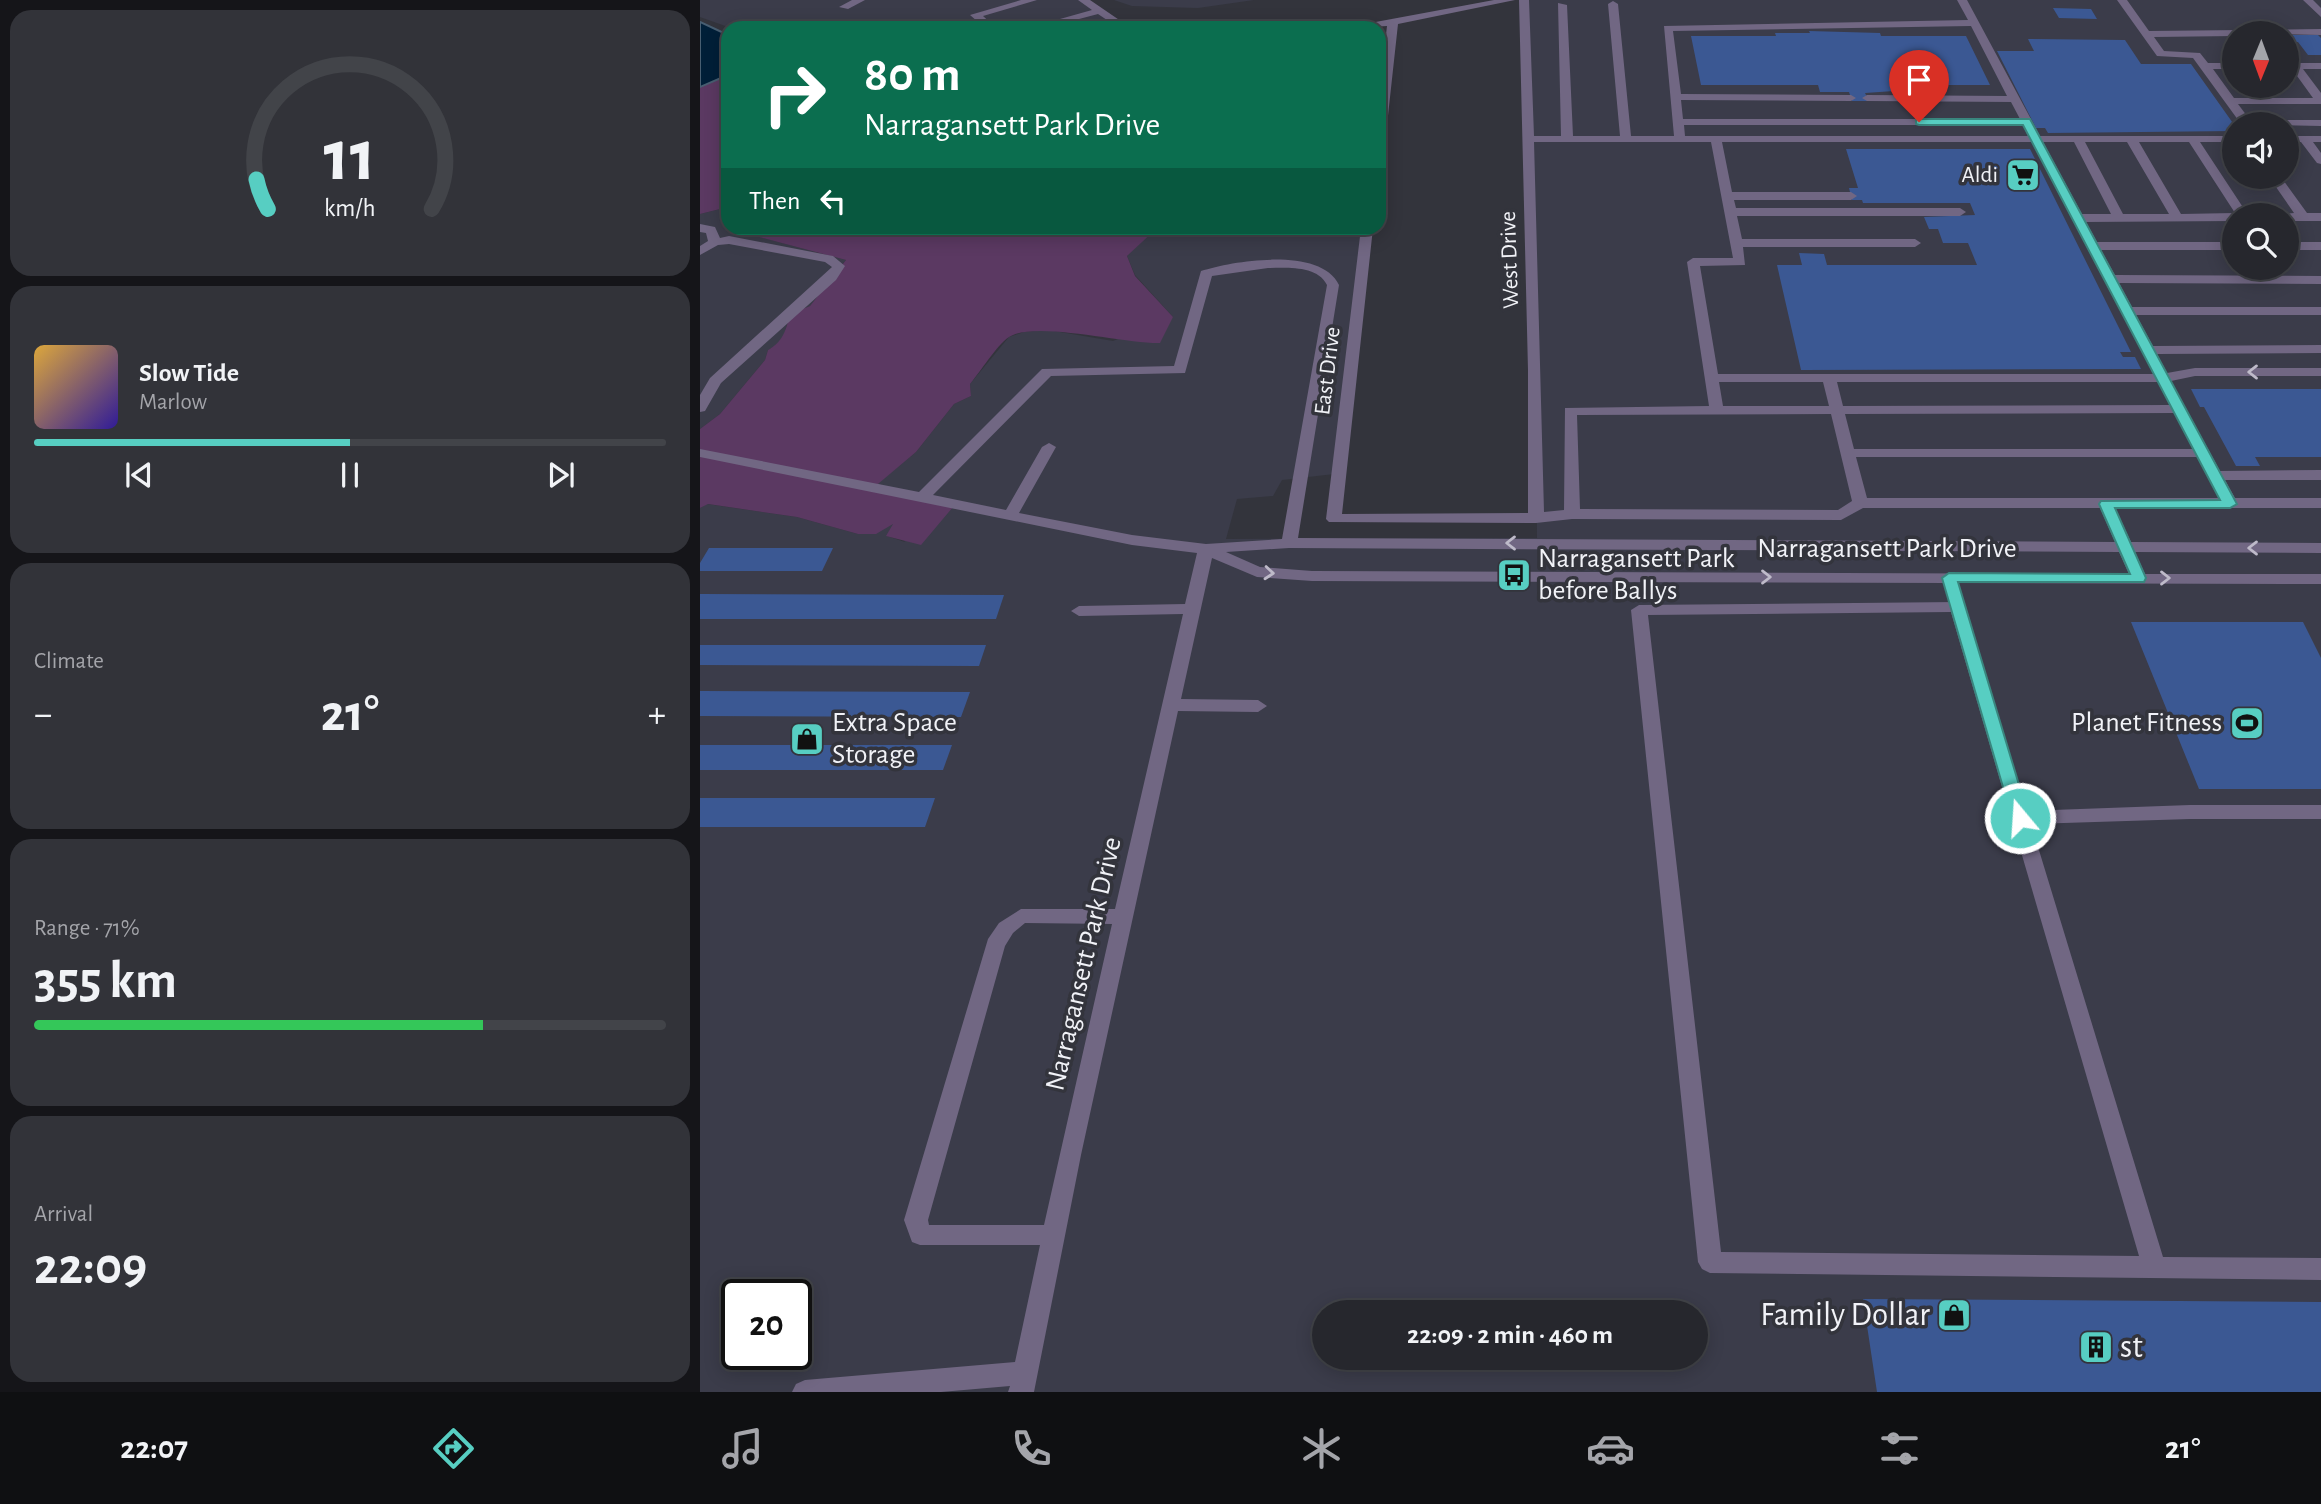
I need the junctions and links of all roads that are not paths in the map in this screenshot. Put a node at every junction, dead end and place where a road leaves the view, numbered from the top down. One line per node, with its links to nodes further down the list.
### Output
1 (860, 0): 11 (street)
2 (1032, 0): 15 (street)
3 (1083, 0): 12 (street)
4 (1510, 0): 14 (street)
5 (1524, 0): 39 (street, West Drive)
6 (1962, 0): 19 (street)
7 (2122, 0): 21 (street)
8 (2308, 0): 13 (street)
9 (1612, 4): 41 (street)
10 (1562, 5): 40 (street)
11 (844, 7)
12 (1100, 11): 16 (street); 17 (street)
13 (2321, 14)
14 (1393, 20): 18 (street); 25 (street)
15 (982, 21)
16 (1061, 21)
17 (1115, 21)
18 (1386, 22)
19 (1975, 23): 28 (street); 31 (street)
20 (2321, 32): 21 (street)
21 (2146, 34): 22 (street)
22 (2205, 66): 23 (street); 26 (street)
23 (2222, 66)
24 (2314, 77): 33 (street)
25 (1386, 82)
26 (2217, 83): 27 (street); 32 (street)
27 (2222, 83)
28 (1675, 97): 29 (street); 36 (street)
29 (1851, 98)
30 (1867, 98): 31 (street)
31 (2015, 99): 35 (street)
32 (2230, 101): 33 (street); 34 (street)
33 (2321, 101)
34 (2238, 112)
35 (2027, 121): 36 (street); 44 (street)
36 (1678, 122): 42 (street)
37 (2299, 123): 38 (street)
38 (2321, 123)
39 (1527, 139): 40 (street); 103 (street, West Drive)
40 (1567, 139): 41 (street)
41 (1626, 139): 42 (street)
42 (1680, 139): 43 (street)
43 (1716, 139): 44 (street); 54 (street)
44 (2036, 139): 45 (street); 63 (street)
45 (2078, 139): 46 (street); 64 (street)
46 (2131, 139): 47 (street); 65 (street)
47 (2192, 139): 48 (street); 56 (street)
48 (2222, 139)
49 (2299, 139): 50 (street)
50 (2304, 139): 51 (street); 52 (street)
51 (2321, 139)
52 (2321, 161)
53 (2283, 189): 61 (street)
54 (1727, 196): 55 (street); 57 (street)
55 (1851, 196)
56 (2234, 203)
57 (1730, 212): 58 (street); 69 (street)
58 (1960, 212)
59 (2222, 217): 65 (street)
60 (2299, 217): 61 (street)
61 (2303, 217): 62 (street)
62 (2321, 217)
63 (2078, 218): 64 (street); 71 (street)
64 (2119, 218): 65 (street)
65 (2177, 218)
66 (700, 228): 68 (street)
67 (1366, 235): 103 (street, East Drive)
68 (715, 242): 75 (street); 86 (street)
69 (1736, 243): 70 (street); 85 (street)
70 (1915, 243)
71 (2093, 246): 72 (street); 76 (street)
72 (2222, 246)
73 (2299, 246): 74 (street)
74 (2321, 246)
75 (700, 251)
76 (2110, 279): 77 (street); 78 (street)
77 (2321, 280)
78 (2127, 311): 79 (street); 81 (street)
79 (2321, 311)
80 (2321, 349): 81 (street)
81 (2148, 350): 84 (street)
82 (2321, 372): 84 (street, one-way to 84)
83 (1829, 378): 84 (street); 85 (street); 88 (street)
84 (2163, 378): 87 (street)
85 (1711, 379): 89 (street)
86 (701, 405)
87 (2179, 409): 88 (street); 93 (street)
88 (1836, 410): 89 (street); 92 (street)
89 (1717, 411): 102 (street)
90 (1049, 447): 101 (street)
91 (700, 453): 96 (street, Narragansett Park Drive)
92 (1847, 453): 93 (street); 97 (street)
93 (2202, 453): 95 (street)
94 (2321, 475): 95 (street)
95 (2215, 476): 100 (street)
96 (922, 498): 101 (street, Narragansett Park Drive); 104 (street)
97 (1860, 503): 99 (street); 102 (street)
98 (2321, 503): 100 (street)
99 (2106, 504): 100 (street); 105 (street)
100 (2230, 504)
101 (1011, 514): 107 (street, Narragansett Park Drive)
102 (1572, 514): 103 (street)
103 (1536, 518)
104 (1289, 543): 105 (street, Narragansett Park Drive, one-way to 104); 107 (street, Narragansett Park Drive)
105 (2124, 547): 106 (street, Narragansett Park Drive, one-way to 105); 110 (street)
106 (2315, 548): 108 (street)
107 (1206, 549): 109 (street, Narragansett Park Drive, one-way to 109); 113 (street, Narragansett Park Drive)
108 (2321, 569)
109 (1949, 578): 110 (street, Narragansett Park Drive); 112 (street)
110 (2139, 578): 111 (street, Narragansett Park Drive, one-way to 111)
111 (2321, 579)
112 (1958, 607): 118 (street); 121 (street)
113 (1193, 610): 114 (street); 115 (street, Narragansett Park Drive)
114 (1079, 611)
115 (1171, 705): 116 (street); 119 (street, Narragansett Park Drive)
116 (1258, 706)
117 (2321, 812): 118 (street)
118 (2020, 818): 121 (street)
119 (1122, 917): 120 (street, Narragansett Park Drive); 120 (street)
120 (1053, 1235): 123 (street, Narragansett Park Drive)
121 (2154, 1267): 122 (street)
122 (2321, 1269)
123 (1023, 1383): 124 (street)
124 (805, 1392)

